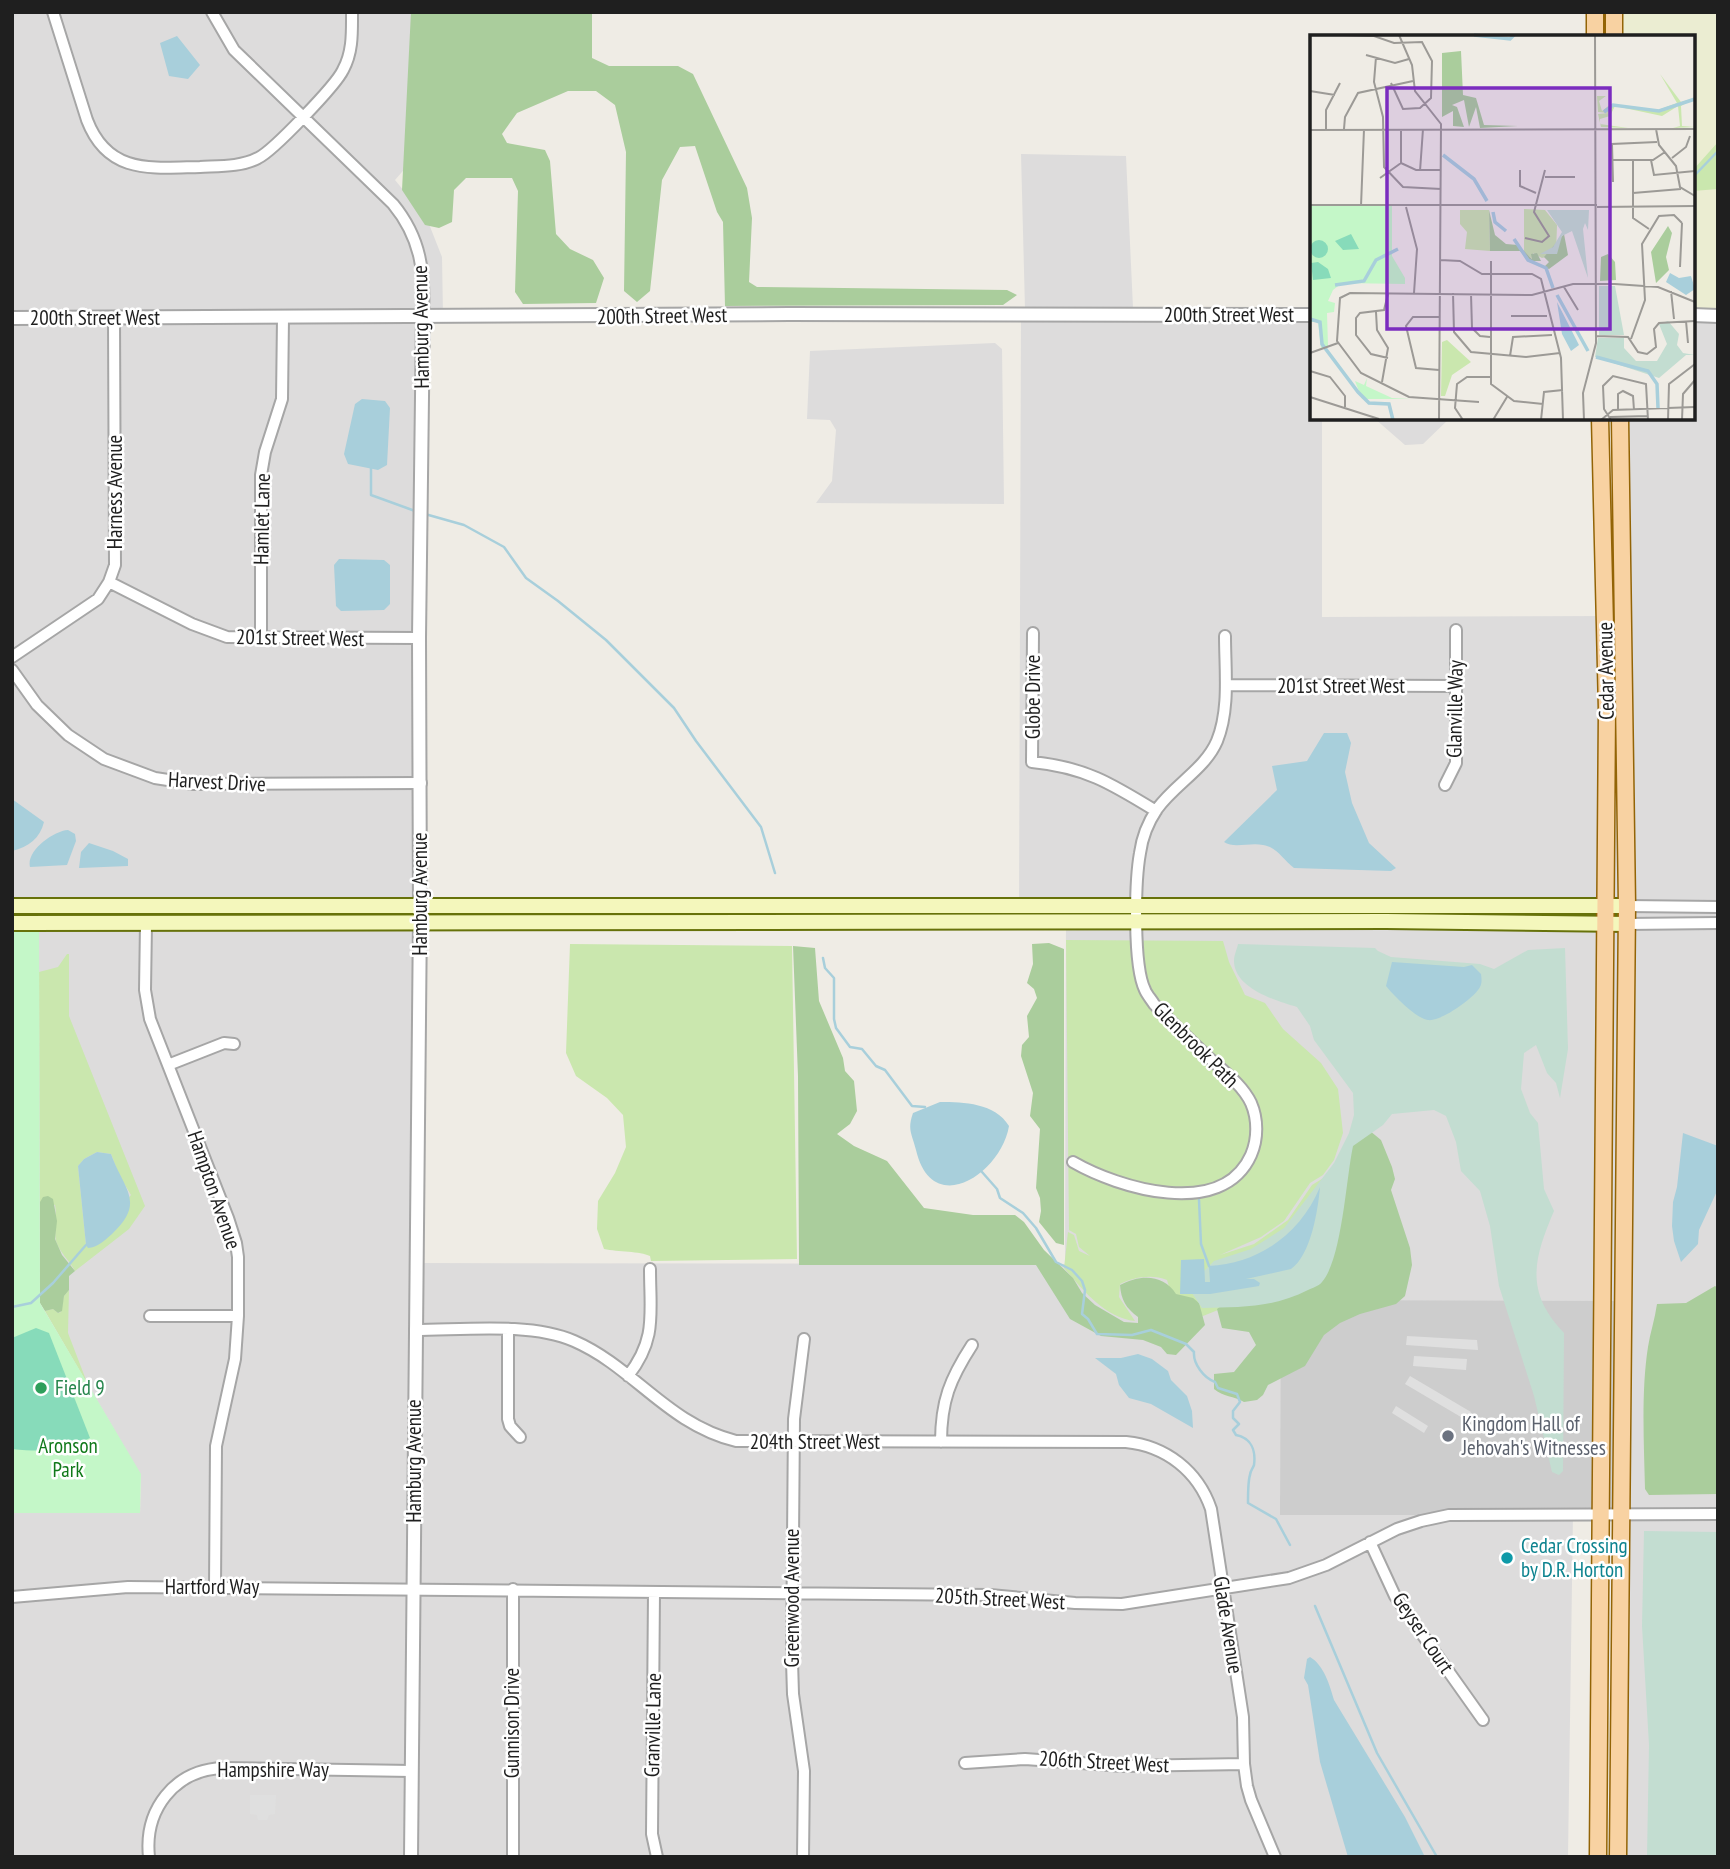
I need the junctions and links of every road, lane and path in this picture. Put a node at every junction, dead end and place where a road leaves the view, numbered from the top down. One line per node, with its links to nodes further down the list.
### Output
1 (53, 12): 8 (street)
2 (212, 12): 8 (street, Hamburg Avenue)
3 (352, 12): 8 (street)
4 (1595, 12): 6 (main road)
5 (1614, 12): 7 (main road)
6 (1595, 35)
7 (1614, 35)
8 (301, 117): 10 (street, Hamburg Avenue)
9 (1310, 315): 10 (street, 200th Street West)
10 (423, 316): 13 (street, 200th Street West); 22 (street, Hamburg Avenue)
11 (1695, 316): 12 (street)
12 (1718, 316)
13 (283, 317): 15 (street, 200th Street West); 23 (street, Hamlet Lane)
14 (12, 318): 15 (street, 200th Street West)
15 (114, 318): 18 (street, Harness Avenue)
16 (1600, 420): 33 (main road, Cedar Avenue)
17 (1620, 420): 34 (main road, Cedar Avenue)
18 (109, 582): 23 (street, 201st Street West); 24 (street, Harness Avenue)
19 (1456, 631): 27 (street, Glanville Way)
20 (1033, 633): 30 (street, Globe Drive)
21 (1225, 636): 26 (street, Glenbrook Path)
22 (419, 638): 23 (street, 201st Street West); 28 (street, Hamburg Avenue)
23 (261, 639)
24 (12, 657)
25 (12, 670): 28 (street, Harvest Drive)
26 (1226, 685): 27 (street, 201st Street West); 30 (street, Glenbrook Path)
27 (1457, 686): 29 (street, Glanville Way)
28 (421, 783): 36 (street, Hamburg Avenue)
29 (1445, 785)
30 (1156, 811): 31 (street, Glenbrook Path)
31 (1138, 905): 33 (main road); 36 (main road); 38 (street, Glenbrook Path)
32 (12, 906): 36 (main road)
33 (1606, 906): 34 (main road); 39 (main road, Cedar Avenue)
34 (1627, 906): 35 (street); 42 (main road, Cedar Avenue)
35 (1718, 907)
36 (420, 914): 38 (main road); 41 (main road); 49 (street, Hamburg Avenue)
37 (12, 923): 41 (main road)
38 (1138, 923): 39 (main road); 45 (street, Glenbrook Path)
39 (1606, 923): 42 (main road); 59 (main road, Cedar Avenue)
40 (1718, 923): 42 (street)
41 (146, 924): 44 (street, Hampton Avenue)
42 (1627, 924): 60 (main road, Cedar Avenue)
43 (234, 1044): 44 (street)
44 (168, 1065): 48 (street, Hampton Avenue)
45 (1073, 1162)
46 (650, 1269): 53 (street)
47 (150, 1316): 48 (street)
48 (238, 1316): 62 (street, Hampton Avenue)
49 (415, 1330): 50 (street, 204th Street West); 63 (street, Hamburg Avenue)
50 (508, 1330): 53 (street, 204th Street West); 54 (street)
51 (804, 1339): 56 (street, Greenwood Avenue)
52 (972, 1345): 55 (street)
53 (628, 1377): 56 (street, 204th Street West)
54 (520, 1437)
55 (941, 1442): 56 (street, 204th Street West); 57 (street, 204th Street West)
56 (793, 1443): 67 (street, Greenwood Avenue)
57 (1120, 1443): 65 (street, Glade Avenue)
58 (1718, 1514): 60 (street)
59 (1600, 1515): 60 (street); 61 (street, 205th Street West); 79 (main road, Cedar Avenue)
60 (1622, 1515): 80 (main road, Cedar Avenue)
61 (1370, 1542): 65 (street, 205th Street West); 69 (street, Geyser Court)
62 (215, 1587): 63 (street, Hartford Way); 68 (street, Hartford Way)
63 (413, 1588): 64 (street, 205th Street West); 72 (street, Hamburg Avenue)
64 (513, 1589): 66 (street, 205th Street West); 75 (street, Gunnison Drive)
65 (1222, 1590): 67 (street, 205th Street West); 71 (street, Glade Avenue)
66 (654, 1592): 67 (street, 205th Street West); 76 (street, Granville Lane)
67 (792, 1594): 77 (street, Greenwood Avenue)
68 (12, 1597)
69 (1483, 1720)
70 (965, 1763): 71 (street, 206th Street West)
71 (1244, 1764): 78 (street, Glade Avenue)
72 (412, 1771): 73 (street, Hampshire Way); 74 (street, Hamburg Avenue)
73 (149, 1857)
74 (411, 1857)
75 (513, 1857)
76 (657, 1857)
77 (803, 1857)
78 (1275, 1857)
79 (1598, 1857)
80 (1618, 1857)

